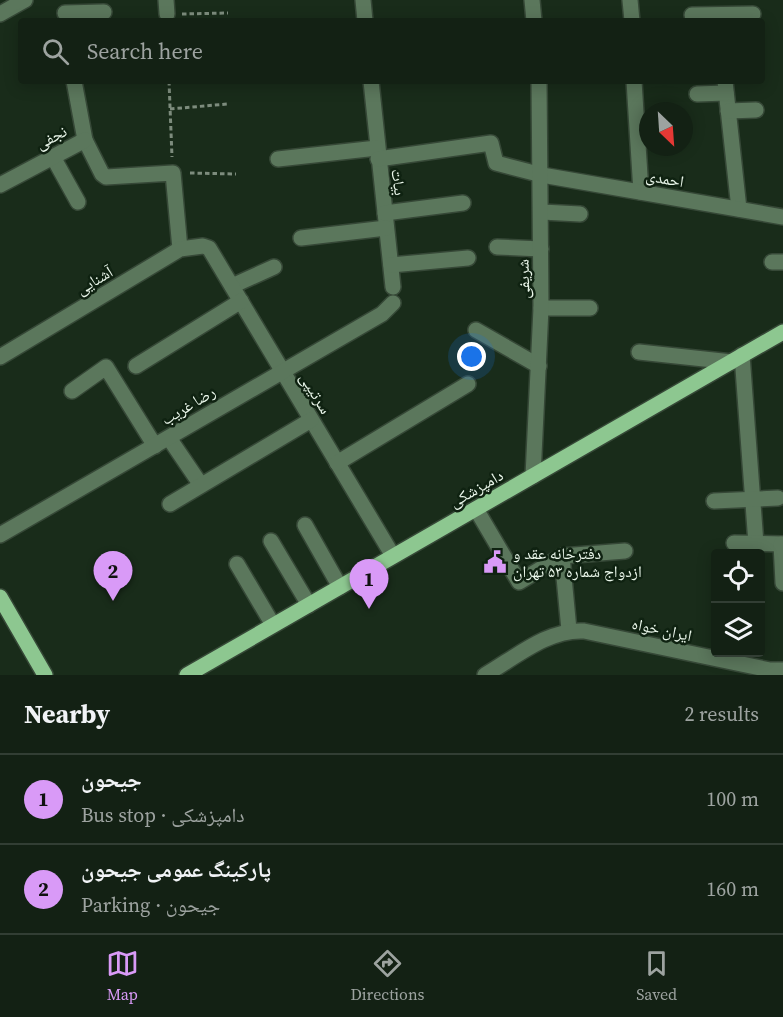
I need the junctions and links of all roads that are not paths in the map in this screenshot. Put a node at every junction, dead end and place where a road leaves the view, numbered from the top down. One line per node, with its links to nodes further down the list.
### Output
1 (25, 0): 8 (street)
2 (363, 0): 11 (street)
3 (532, 0): 12 (street)
4 (630, 0): 13 (street)
5 (65, 12): 6 (street)
6 (104, 12)
7 (721, 12): 9 (street); 10 (street)
8 (0, 14)
9 (753, 14)
10 (692, 15)
11 (365, 18)
12 (534, 18)
13 (632, 18)
14 (75, 84): 22 (street)
15 (371, 84): 23 (street, بیات)
16 (539, 84): 26 (street, شریفی)
17 (634, 84): 28 (street)
18 (726, 87): 19 (street); 21 (street)
19 (698, 94)
20 (756, 110): 21 (street)
21 (728, 111): 31 (street)
22 (85, 140): 24 (street, نجفی); 39 (street, نجفی)
23 (377, 154): 25 (street); 26 (street, احمدی); 35 (street, بیات)
24 (53, 157): 27 (street, نجفی); 29 (street)
25 (278, 159)
26 (542, 175): 28 (street, احمدی); 32 (street, شریفی)
27 (0, 185)
28 (641, 192): 31 (street, احمدی)
29 (78, 202)
30 (463, 203): 35 (street)
31 (739, 208): 34 (street, احمدی)
32 (542, 212): 33 (street); 40 (street, شریفی)
33 (580, 214)
34 (783, 217)
35 (386, 220): 36 (street); 42 (street, بیات)
36 (302, 238)
37 (498, 247): 40 (street)
38 (209, 248): 39 (street, آشنایی); 44 (street, سرتیپی)
39 (180, 249): 53 (street, آشنایی)
40 (541, 249): 48 (street, شریفی)
41 (468, 258): 42 (street)
42 (391, 265): 45 (street, بیات)
43 (274, 267): 44 (street)
44 (231, 286): 46 (street, سرتیپی)
45 (393, 287)
46 (241, 301): 55 (street); 57 (street, سرتیپی)
47 (393, 303): 57 (street, رضا غریب)
48 (541, 308): 49 (street); 56 (street, شریفی)
49 (590, 308)
50 (476, 330): 56 (street)
51 (783, 332): 54 (main road, دامپزشکی)
52 (639, 352): 54 (street)
53 (0, 357)
54 (737, 358): 63 (main road, دامپزشکی); 66 (street)
55 (136, 366)
56 (539, 366): 63 (street, شریفی)
57 (282, 370): 60 (street, سرتیپی); 61 (street, رضا غریب)
58 (468, 384): 62 (street)
59 (72, 391): 61 (street)
60 (311, 420): 62 (street, سرتیپی); 64 (street)
61 (162, 442): 64 (street); 71 (street, رضا غریب)
62 (337, 463): 77 (street, سرتیپی)
63 (533, 476): 69 (main road, دامپزشکی)
64 (201, 485): 68 (street)
65 (778, 498): 66 (street)
66 (753, 499): 67 (street); 74 (street)
67 (714, 501)
68 (170, 504)
69 (476, 509): 77 (main road, دامپزشکی); 78 (street)
70 (305, 525): 81 (street)
71 (0, 535)
72 (271, 541): 83 (street)
73 (734, 543): 74 (street)
74 (756, 544): 75 (street)
75 (782, 544): 80 (street)
76 (625, 551): 78 (street)
77 (393, 556): 81 (main road, دامپزشکی)
78 (562, 556): 86 (street)
79 (237, 564): 85 (street)
80 (783, 583)
81 (340, 587): 83 (main road, دامپزشکی)
82 (0, 597): 84 (main road)
83 (309, 604): 85 (main road, دامپزشکی)
84 (5, 616): 88 (main road)
85 (273, 625): 89 (main road, دامپزشکی)
86 (569, 630): 87 (street, ایران خواه); 90 (street)
87 (772, 672)
88 (45, 675)
89 (187, 675)
90 (486, 675)

